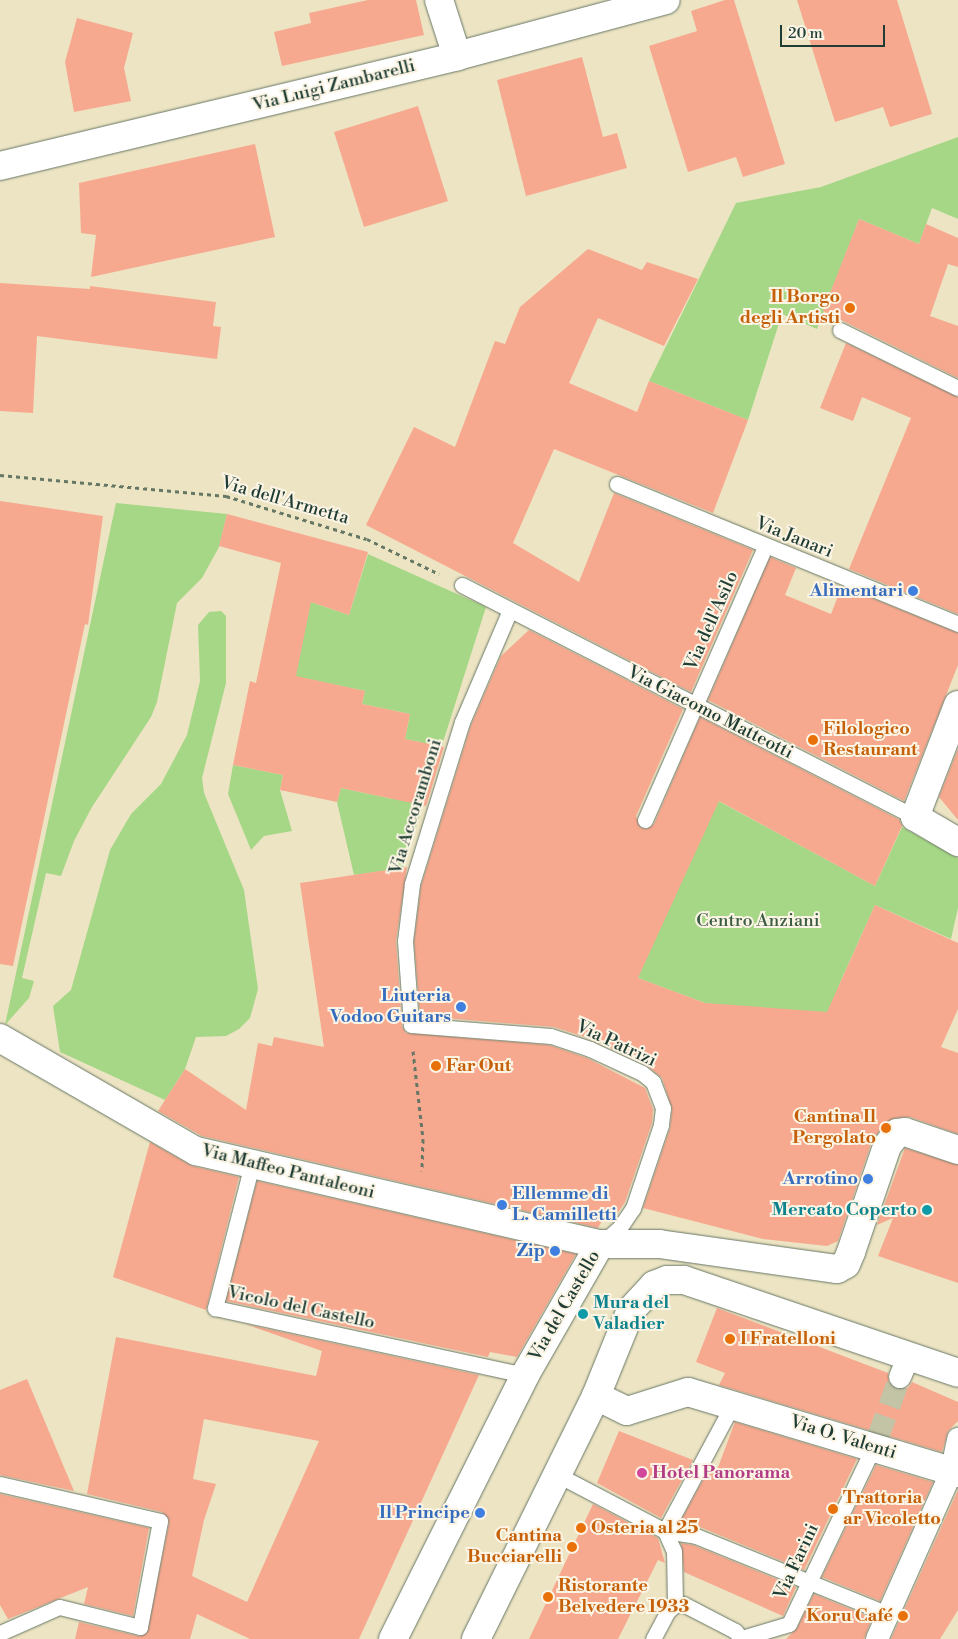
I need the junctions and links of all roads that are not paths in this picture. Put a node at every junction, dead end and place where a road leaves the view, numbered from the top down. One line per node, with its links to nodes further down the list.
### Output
1 (439, 0): 3 (street)
2 (666, 0): 3 (street, Via Luigi Zambarelli)
3 (457, 56): 4 (street, Via Luigi Zambarelli)
4 (0, 166)
5 (840, 330): 6 (lane)
6 (958, 388)
7 (617, 484): 8 (lane, Via Janari)
8 (765, 546): 11 (lane, Via Janari); 12 (lane, Via dell'Asilo)
9 (462, 585): 10 (lane, Via Giacomo Matteotti)
10 (510, 610): 12 (lane, Via Giacomo Matteotti); 17 (lane, Via Accoramboni)
11 (958, 624)
12 (696, 705): 14 (lane, Via Giacomo Matteotti); 15 (lane, Via dell'Asilo)
13 (958, 705): 14 (street)
14 (915, 817): 16 (street, Via Giacomo Matteotti)
15 (645, 820)
16 (958, 842)
17 (411, 1025): 21 (lane, Via Patrizi)
18 (0, 1038): 20 (street, Via Maffeo Pantaleoni)
19 (958, 1150): 21 (street, Via del Castello)
20 (252, 1164): 21 (street, Via Maffeo Pantaleoni); 23 (lane, Vicolo del Castello)
21 (600, 1244): 23 (street, Via del Castello)
22 (958, 1373): 24 (street)
23 (525, 1375): 37 (street, Via del Castello)
24 (596, 1396): 25 (street, Via O. Valenti); 29 (street)
25 (733, 1404): 27 (street, Via O. Valenti); 31 (lane)
26 (958, 1439): 28 (street)
27 (876, 1441): 28 (street, Via O. Valenti); 32 (lane, Via Farini)
28 (955, 1473): 34 (street)
29 (558, 1475): 31 (lane); 38 (street)
30 (0, 1484): 35 (lane)
31 (665, 1531): 32 (lane); 33 (lane)
32 (808, 1580): 34 (lane); 36 (lane, Via Farini)
33 (675, 1605): 36 (lane); 39 (lane)
34 (888, 1614): 40 (street)
35 (0, 1633)
36 (742, 1638)
37 (394, 1639)
38 (476, 1639)
39 (653, 1639)
40 (877, 1639)

